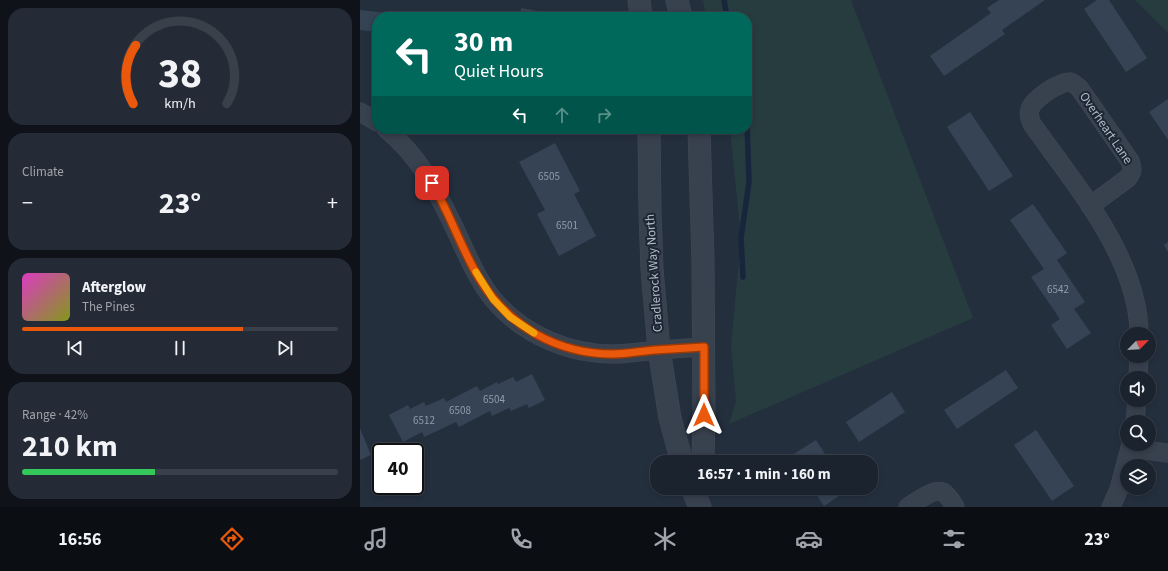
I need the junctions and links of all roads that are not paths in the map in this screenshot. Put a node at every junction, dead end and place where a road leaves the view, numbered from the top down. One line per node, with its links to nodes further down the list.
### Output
1 (639, 0): 3 (street)
2 (677, 0): 4 (street)
3 (640, 12)
4 (680, 12)
5 (360, 112): 6 (street)
6 (372, 119)
7 (391, 134): 13 (street)
8 (649, 134): 13 (street, Cradlerock Way North)
9 (699, 134): 12 (street)
10 (1090, 206): 10 (street, Overheart Lane); 11 (street, Overheart Lane)
11 (1139, 327)
12 (704, 347): 13 (street); 18 (street)
13 (659, 350): 17 (street, Cradlerock Way North)
14 (1130, 451): 25 (street)
15 (1156, 451): 16 (street)
16 (1168, 453)
17 (680, 455)
18 (703, 455)
19 (695, 495): 21 (street)
20 (704, 495): 22 (street)
21 (700, 507)
22 (704, 507)
23 (908, 507): 24 (street)
24 (955, 507)
25 (1110, 507)

